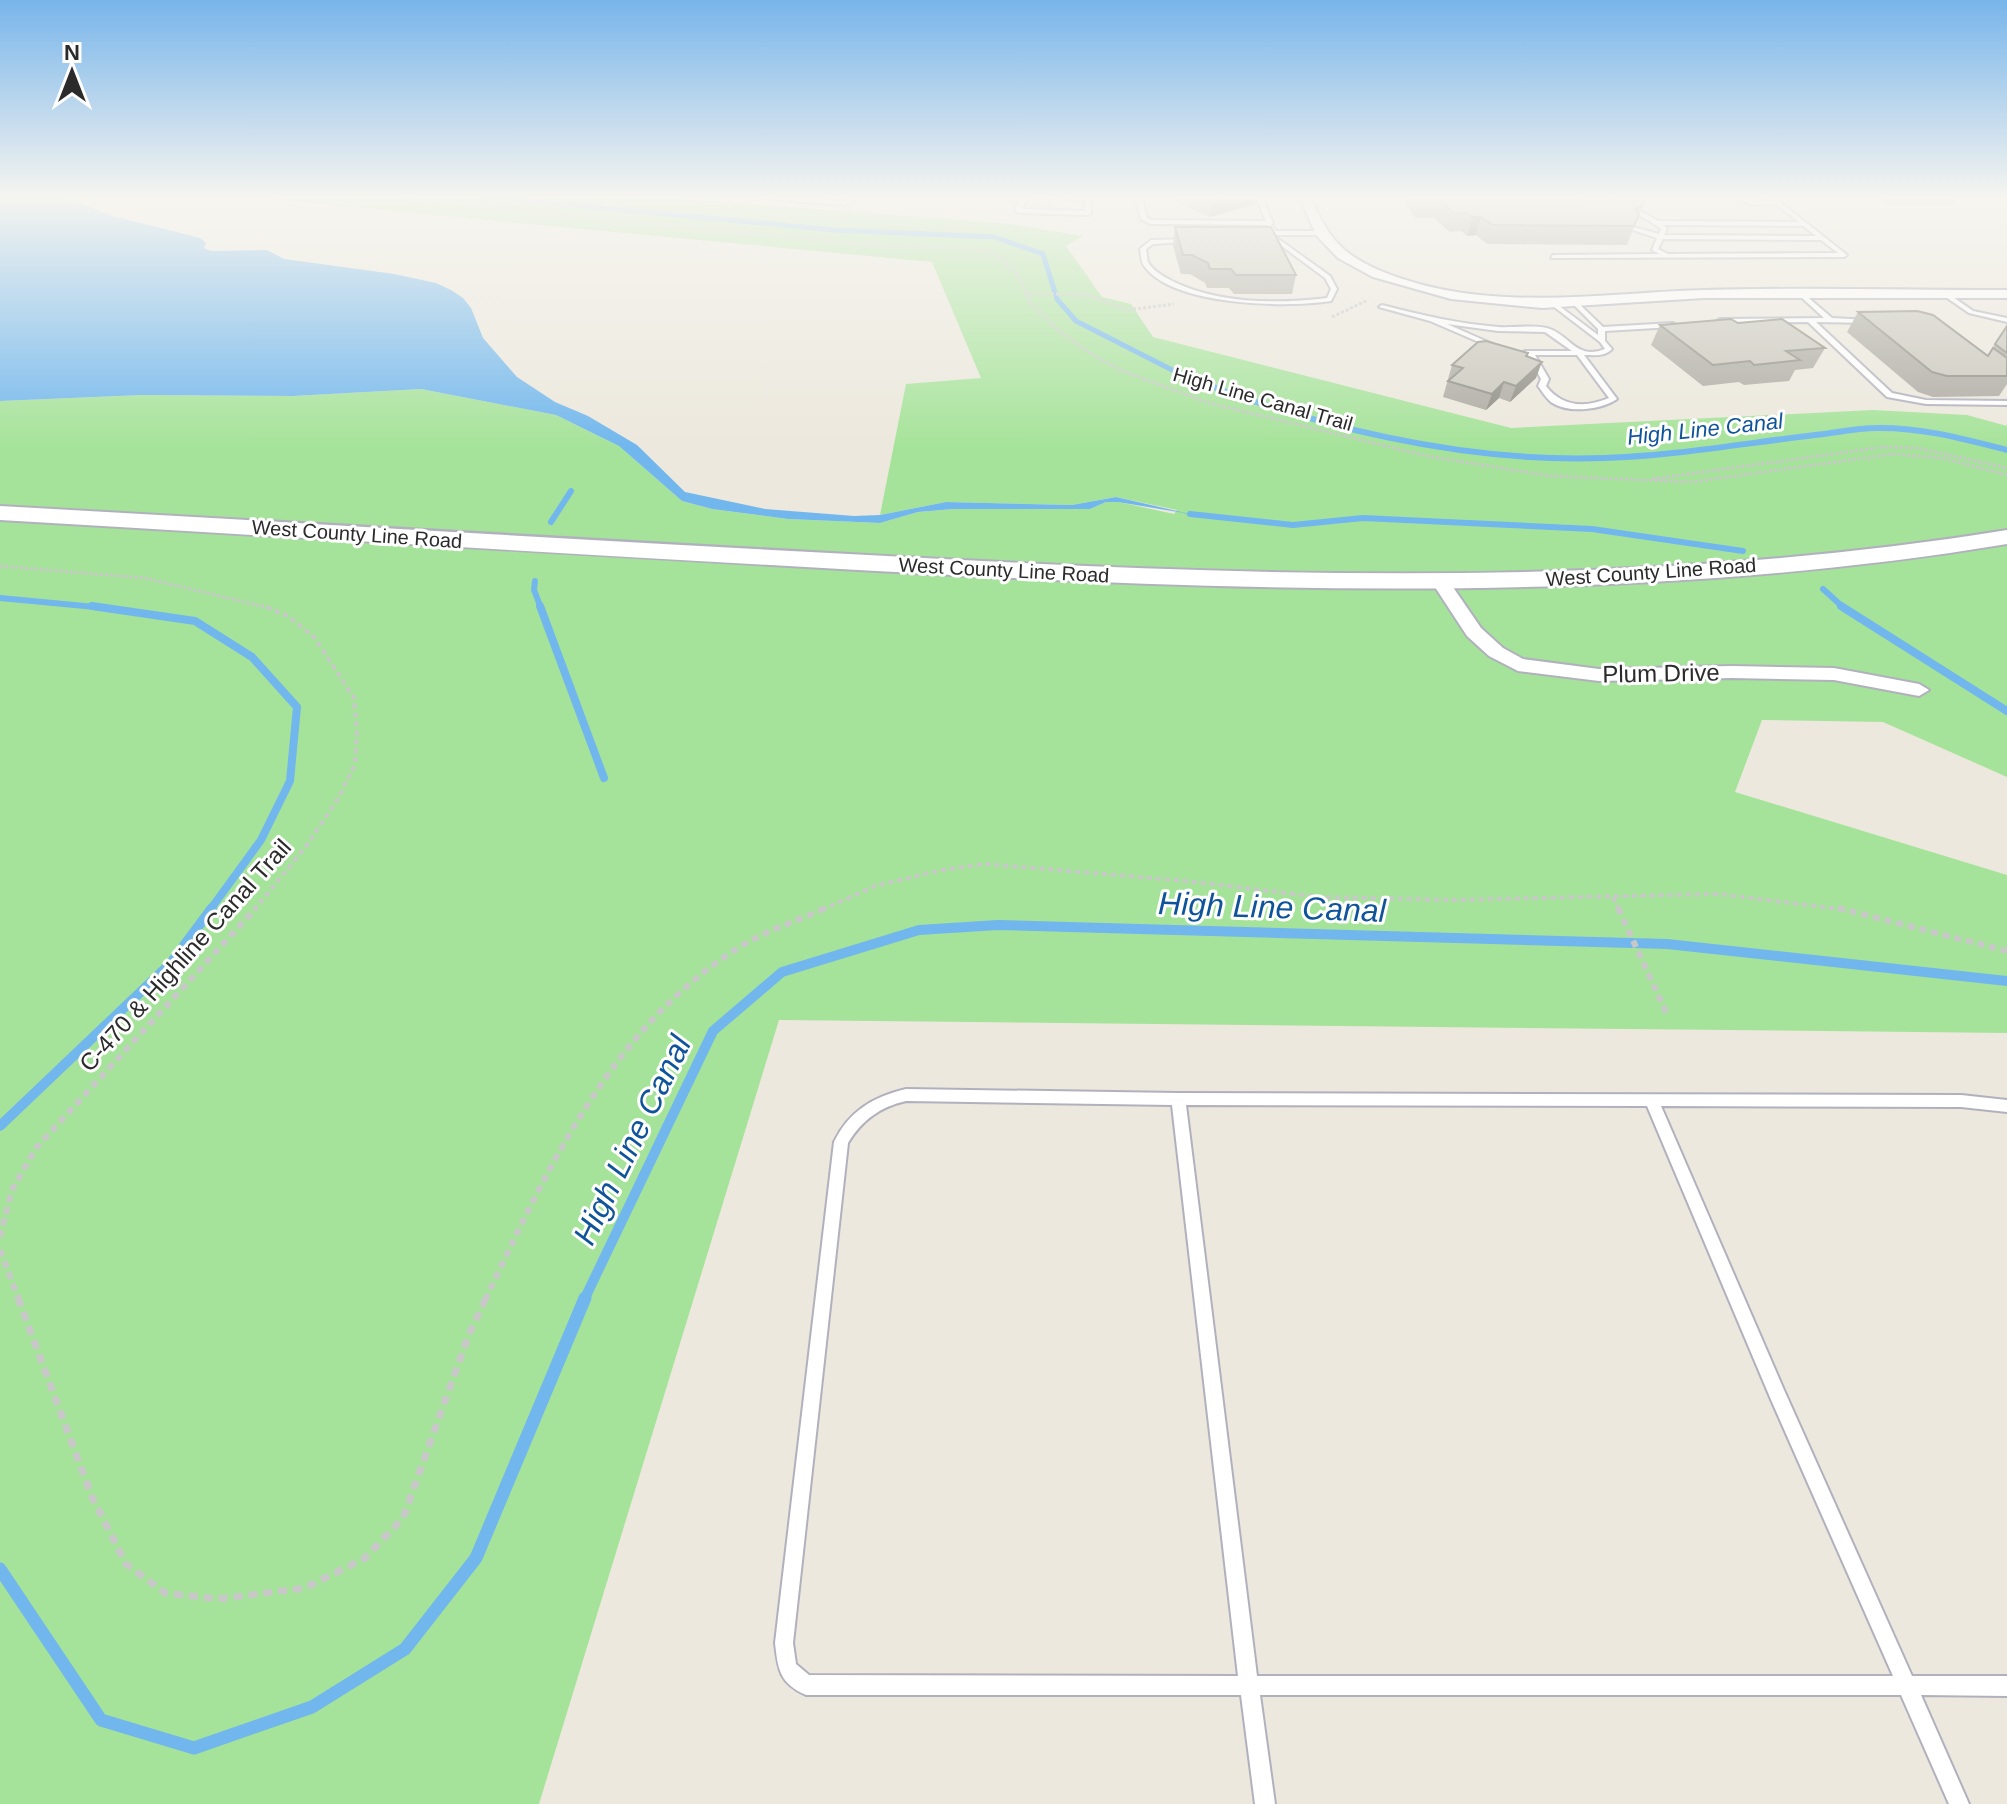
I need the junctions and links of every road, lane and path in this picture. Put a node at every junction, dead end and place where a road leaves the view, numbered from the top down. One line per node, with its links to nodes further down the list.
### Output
1 (1020, 279): 5 (path, High Line Canal Trail)
2 (1167, 279): 3 (lane)
3 (1329, 279)
4 (1394, 279): 11 (street)
5 (1026, 293): 6 (path); 29 (path, High Line Canal Trail)
6 (1063, 293)
7 (1801, 294): 8 (street); 10 (street); 14 (lane)
8 (1945, 294): 9 (street); 15 (lane)
9 (2007, 294)
10 (1574, 302): 11 (street); 20 (lane)
11 (1552, 303): 21 (lane)
12 (1382, 307): 13 (lane)
13 (1432, 320): 22 (lane); 25 (lane)
14 (1830, 320): 16 (lane); 17 (lane)
15 (2007, 320)
16 (1811, 321): 18 (lane); 26 (lane)
17 (1883, 321)
18 (1708, 322)
19 (1682, 324): 20 (lane)
20 (1601, 329): 21 (lane)
21 (1602, 341): 25 (lane)
22 (1504, 351)
23 (1517, 352): 24 (lane)
24 (1530, 353): 25 (lane); 25 (lane)
25 (1579, 353)
26 (2007, 403)
27 (2007, 468): 29 (path)
28 (2007, 475): 29 (path, High Line Canal Trail)
29 (1636, 481)
30 (0, 513): 33 (main road, West County Line Road)
31 (2007, 537): 33 (main road, West County Line Road)
32 (0, 566): 40 (path, C-470 & Highline Canal Trail)
33 (1440, 581): 34 (street, Plum Drive)
34 (1919, 690)
35 (1613, 897): 36 (path)
36 (1667, 1014)
37 (1178, 1099): 38 (lane); 43 (lane); 43 (lane)
38 (1651, 1100): 39 (lane); 41 (lane)
39 (2007, 1106)
40 (0, 1237)
41 (1908, 1686): 42 (lane); 43 (lane); 45 (lane)
42 (2007, 1686)
43 (1248, 1687): 44 (lane)
44 (1265, 1804)
45 (1959, 1804)

